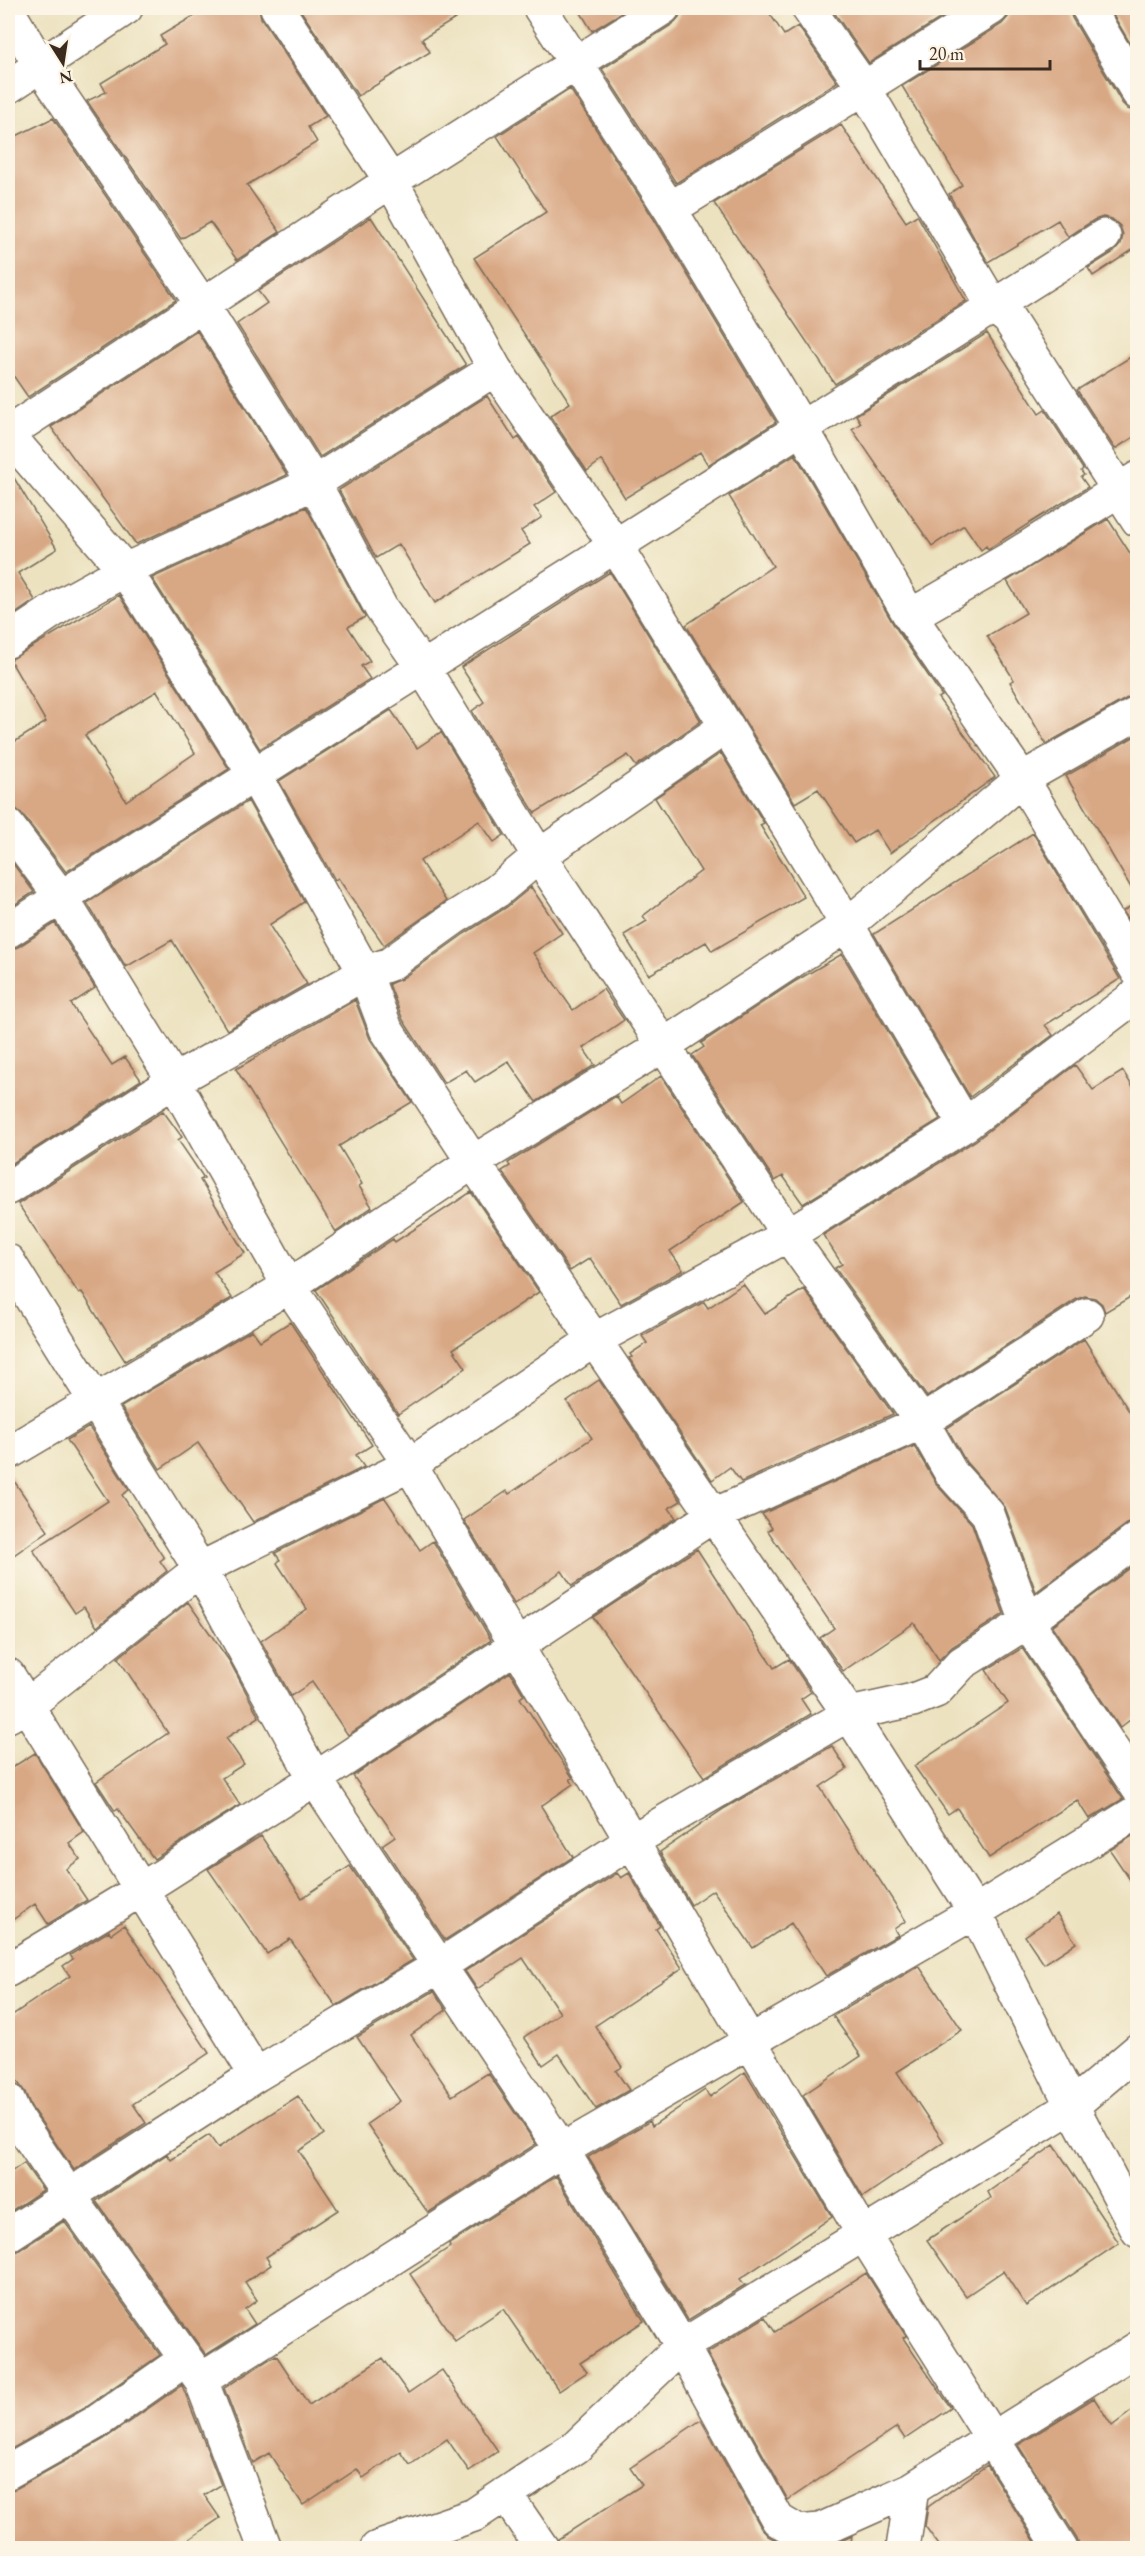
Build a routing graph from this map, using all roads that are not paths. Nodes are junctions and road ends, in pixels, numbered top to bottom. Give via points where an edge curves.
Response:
1 (126, 8) edge
2 (277, 8) edge
3 (540, 8) edge
4 (663, 8) edge
5 (808, 8) edge
6 (992, 8) edge
7 (1088, 8) edge
8 (8, 11) edge
9 (575, 64) junction
10 (40, 65) junction
11 (8, 87) edge
12 (864, 88) junction
13 (1137, 93) edge
14 (391, 181) junction
15 (670, 209) junction
16 (1104, 236) dead end
17 (203, 306) junction
18 (993, 306) junction
19 (495, 369) junction
20 (801, 427) junction
21 (8, 434) edge
22 (314, 483) junction
23 (1129, 484) edge
24 (1137, 520) edge
25 (615, 545) junction
26 (125, 570) junction
27 (910, 616) junction
28 (8, 641) edge
29 (423, 668) junction
30 (1137, 713) edge
31 (727, 726) junction
32 (254, 774) junction
33 (1022, 779) junction
34 (8, 826) edge
35 (539, 856) junction
36 (61, 897) junction
37 (847, 925) junction
38 (8, 931) edge
39 (1137, 972) edge
40 (364, 973) junction
41 (1137, 994) edge
42 (664, 1045) junction
43 (174, 1081) junction
44 (965, 1125) junction
45 (473, 1162) junction
46 (8, 1188) edge
47 (788, 1235) junction
48 (8, 1261) edge
49 (289, 1286) junction
50 (1087, 1315) dead end
51 (594, 1340) junction
52 (97, 1402) junction
53 (922, 1422) junction
54 (8, 1453) edge
55 (410, 1466) junction
56 (714, 1515) junction
57 (1137, 1539) edge
58 (200, 1569) junction
59 (1027, 1622) junction
60 (518, 1648) junction
61 (8, 1675) edge
62 (18, 1710) edge
63 (849, 1714) junction
64 (315, 1779) junction
65 (1137, 1788) edge
66 (1137, 1811) edge
67 (630, 1842) junction
68 (142, 1889) junction
69 (975, 1912) junction
70 (439, 1965) junction
71 (8, 1970) edge
72 (750, 2040) junction
73 (1137, 2050) edge
74 (256, 2075) junction
75 (8, 2100) edge
76 (1072, 2106) junction
77 (562, 2150) junction
78 (68, 2194) junction
79 (1137, 2231) edge
80 (8, 2235) edge
81 (864, 2235) junction
82 (682, 2346) junction
83 (1137, 2348) edge
84 (194, 2369) junction
85 (991, 2440) junction
86 (8, 2472) edge
87 (912, 2489) junction
88 (505, 2494) junction
89 (265, 2548) edge
90 (377, 2548) edge
91 (542, 2548) edge
92 (903, 2548) edge
93 (1061, 2548) edge

1 - 10 street
2 - 14 street
3 - 9 street
4 - 9 street
5 - 12 street
6 - 12 street
7 - 13 street
8 - 10 street
9 - 14 street
9 - 15 street
10 - 11 street
10 - 17 street
12 - 15 street
12 - 18 street
14 - 17 street
14 - 19 street
15 - 20 street
16 - 18 street
17 - 21 street
17 - 22 street
18 - 20 street
18 - 23 street via 1009,319
19 - 22 street
19 - 25 street
20 - 25 street
20 - 27 street
21 - 26 street
22 - 26 street
22 - 29 street via 381,608
23 - 24 street
23 - 27 street
25 - 29 street
25 - 31 street
26 - 28 street via 63,604
26 - 32 street
27 - 33 street
29 - 32 street
29 - 35 street
30 - 33 street
31 - 35 street
31 - 37 street
32 - 36 street
32 - 40 street
33 - 37 street
33 - 39 street
34 - 36 street
35 - 40 street via 497,891 390,964
35 - 42 street
36 - 38 street
36 - 43 street
37 - 42 street
37 - 44 street
40 - 43 street
40 - 45 street via 386,1029
41 - 44 street
42 - 45 street
42 - 47 street
43 - 46 street
43 - 49 street
44 - 47 street
45 - 49 street
45 - 51 street
47 - 51 street
47 - 53 street
48 - 52 street
49 - 52 street
49 - 55 street
50 - 53 street
51 - 55 street
51 - 56 street
52 - 54 street
52 - 58 street
53 - 56 street
53 - 59 street via 951,1473 988,1514
55 - 58 street
55 - 60 street
56 - 60 street
56 - 63 street
57 - 59 street
58 - 62 street
58 - 64 street
59 - 63 street via 962,1663 936,1691
59 - 65 street
60 - 64 street
60 - 67 street
61 - 62 street
62 - 68 street
63 - 67 street
63 - 69 street
64 - 68 street
64 - 70 street
66 - 69 street
67 - 70 street
67 - 72 street
68 - 71 street
68 - 74 street
69 - 72 street
69 - 76 street
70 - 74 street
70 - 77 street
72 - 77 street
72 - 81 street
73 - 76 street
74 - 78 street
75 - 78 street
76 - 79 street
76 - 81 street
77 - 82 street
77 - 84 street
78 - 80 street
78 - 84 street
81 - 82 street
81 - 85 street
82 - 87 street via 778,2520 798,2532 820,2530
82 - 88 street via 576,2446
83 - 85 street
84 - 86 street
84 - 89 street
85 - 87 street
85 - 93 street
87 - 92 street
88 - 90 street via 474,2515
88 - 91 street

